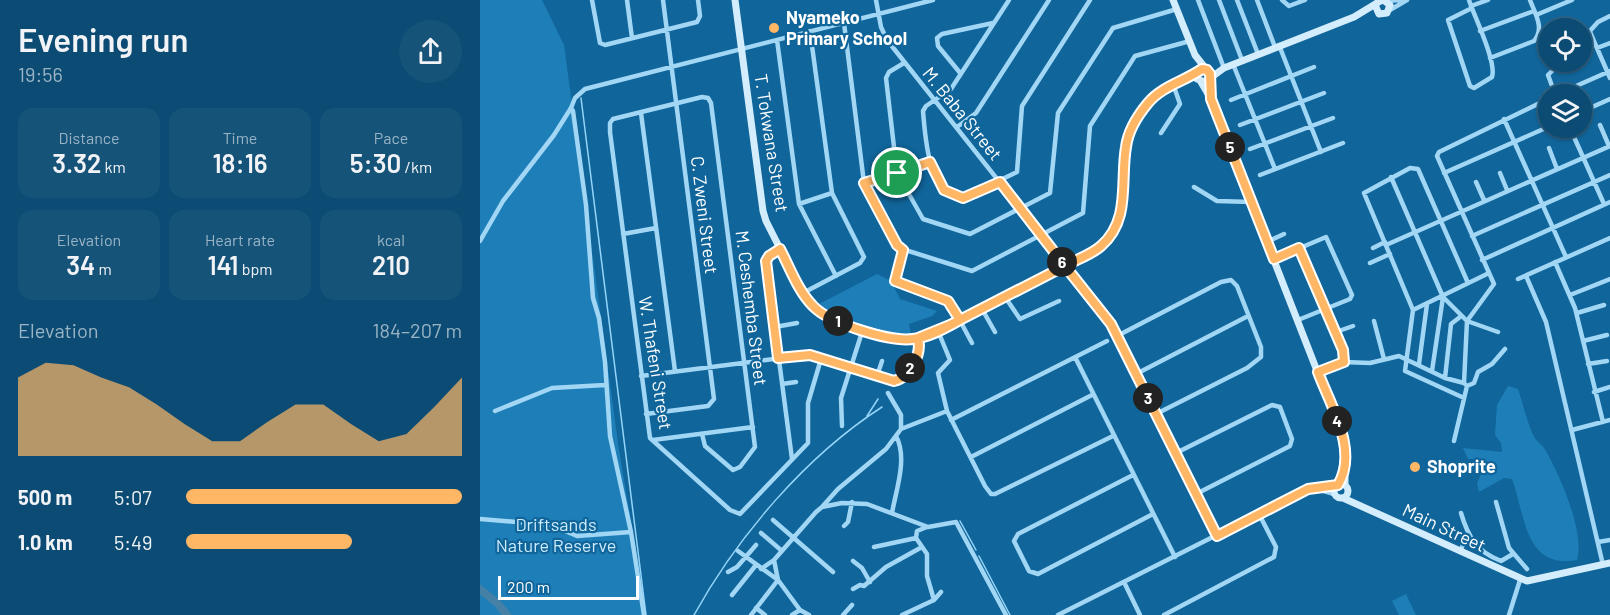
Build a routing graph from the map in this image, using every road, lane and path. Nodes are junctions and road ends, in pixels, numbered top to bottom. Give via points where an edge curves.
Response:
1 (592, 0) edge
2 (627, 0) edge
3 (663, 0) edge
4 (698, 0) edge
5 (735, 0) edge
6 (876, 0) edge
7 (933, 0) edge
8 (1009, 0) edge
9 (1049, 0) edge
10 (1090, 0) edge
11 (1173, 0) edge
12 (1198, 0) edge
13 (1219, 0) edge
14 (1237, 0) edge
15 (1257, 0) edge
16 (1305, 0) edge
17 (1400, 0) edge
18 (1407, 0) edge
19 (1468, 0) edge
20 (1488, 0) edge
21 (1530, 0) edge
22 (1572, 0) edge
23 (1381, 1) edge
24 (1284, 2) edge
25 (1558, 3) edge
26 (1471, 7) junction
27 (1177, 9) junction
28 (1390, 10) junction
29 (1535, 13) junction
30 (1379, 14) junction
31 (878, 15) junction
32 (1610, 16) edge
33 (1354, 17) junction
34 (993, 22) junction
35 (844, 23) junction
36 (667, 30) junction
37 (1592, 30) edge
38 (810, 31) junction
39 (1480, 31) junction
40 (1592, 37) edge
41 (632, 38) junction
42 (777, 40) junction
43 (1190, 41) junction
44 (1610, 43) edge
45 (1277, 46) junction
46 (1597, 48) junction
47 (741, 49) junction
48 (1258, 54) junction
49 (1195, 55) junction
50 (1490, 57) junction
51 (1242, 60) junction
52 (904, 63) junction
53 (1233, 64) junction
54 (672, 67) junction
55 (1314, 67) dead end
56 (1224, 68) junction
57 (1206, 70) junction
58 (961, 74) junction
59 (1609, 74) edge
60 (1291, 76) junction
61 (1202, 78) junction
62 (1173, 84) junction
63 (1582, 84) edge
64 (1324, 93) dead end
65 (1246, 94) junction
66 (702, 97) joint
67 (1610, 99) edge
68 (934, 100) junction
69 (1231, 100) dead end
70 (1300, 102) junction
71 (676, 103) junction
72 (1538, 104) edge
73 (1592, 107) edge
74 (571, 108) junction
75 (641, 113) junction
76 (1333, 118) dead end
77 (1255, 119) junction
78 (1504, 119) junction
79 (1240, 125) dead end
80 (1600, 125) dead end
81 (1310, 126) junction
82 (957, 127) junction
83 (1538, 131) edge
84 (1161, 133) dead end
85 (1574, 138) edge
86 (1514, 141) junction
87 (1343, 143) dead end
88 (1265, 144) junction
89 (1609, 146) edge
90 (1549, 148) dead end
91 (1250, 149) dead end
92 (1321, 152) junction
93 (1583, 158) junction
94 (930, 162) junction
95 (1275, 169) junction
96 (1557, 169) junction
97 (897, 173) junction
98 (1444, 173) junction
99 (1500, 173) dead end
100 (1260, 175) dead end
101 (1610, 175) edge
102 (1391, 177) junction
103 (1531, 179) junction
104 (1000, 182) junction
105 (1476, 182) dead end
106 (1594, 182) junction
107 (864, 183) junction
108 (1194, 187) dead end
109 (1507, 190) junction
110 (832, 193) junction
111 (1484, 200) junction
112 (1251, 202) junction
113 (1610, 202) edge
114 (799, 204) junction
115 (1542, 204) junction
116 (1604, 204) junction
117 (1021, 209) junction
118 (1460, 211) junction
119 (1441, 220) junction
120 (1552, 227) junction
121 (656, 228) junction
122 (1415, 231) junction
123 (623, 234) junction
124 (1284, 234) dead end
125 (1042, 236) junction
126 (1472, 236) junction
127 (1610, 238) edge
128 (480, 241) edge
129 (1267, 242) junction
130 (1385, 243) junction
131 (1299, 248) junction
132 (1373, 248) dead end
133 (780, 249) junction
134 (903, 250) junction
135 (1389, 254) junction
136 (1566, 257) junction
137 (1274, 259) junction
138 (1482, 260) junction
139 (1555, 262) junction
140 (1370, 263) dead end
141 (1065, 266) junction
142 (1489, 273) junction
143 (836, 276) junction
144 (1526, 276) junction
145 (1518, 279) dead end
146 (1610, 279) edge
147 (1468, 283) junction
148 (803, 293) junction
149 (1570, 295) junction
150 (1005, 297) junction
151 (1443, 297) junction
152 (1059, 301) dead end
153 (1427, 304) junction
154 (1604, 305) dead end
155 (982, 309) junction
156 (1326, 309) junction
157 (1413, 309) junction
158 (1577, 313) junction
159 (1248, 316) junction
160 (1460, 316) junction
161 (960, 320) junction
162 (1298, 320) junction
163 (1374, 321) dead end
164 (1467, 321) junction
165 (797, 323) dead end
166 (1353, 326) dead end
167 (775, 327) junction
168 (863, 329) junction
169 (938, 331) junction
170 (995, 332) dead end
171 (1336, 332) junction
172 (1498, 332) dead end
173 (1607, 335) dead end
174 (1117, 336) junction
175 (918, 338) junction
176 (1107, 340) dead end
177 (1583, 341) junction
178 (972, 343) dead end
179 (1505, 349) dead end
180 (1075, 357) junction
181 (1406, 357) junction
182 (778, 358) junction
183 (822, 359) junction
184 (1384, 359) junction
185 (882, 361) dead end
186 (1607, 361) dead end
187 (745, 362) junction
188 (1344, 362) junction
189 (1419, 364) junction
190 (1588, 364) junction
191 (710, 366) junction
192 (850, 368) junction
193 (675, 371) junction
194 (1432, 371) junction
195 (1318, 372) junction
196 (1136, 374) junction
197 (641, 376) junction
198 (877, 376) junction
199 (1445, 378) junction
200 (795, 382) dead end
201 (782, 384) junction
202 (605, 385) junction
203 (1466, 385) junction
204 (1610, 387) edge
205 (1594, 392) junction
206 (888, 393) dead end
207 (1092, 395) junction
208 (1464, 398) junction
209 (495, 411) dead end
210 (947, 411) junction
211 (646, 414) junction
212 (1156, 414) junction
213 (951, 420) junction
214 (1610, 420) edge
215 (1603, 422) junction
216 (842, 426) dead end
217 (753, 428) junction
218 (901, 429) junction
219 (1572, 430) junction
220 (702, 434) junction
221 (896, 436) junction
222 (1113, 436) junction
223 (653, 440) junction
224 (1454, 441) dead end
225 (1176, 453) junction
226 (971, 457) junction
227 (792, 459) junction
228 (1134, 475) junction
229 (1338, 488) junction
230 (1196, 494) junction
231 (1345, 496) junction
232 (1496, 501) dead end
233 (852, 502) junction
234 (822, 507) junction
235 (892, 513) junction
236 (1461, 513) dead end
237 (1153, 514) junction
238 (1259, 514) junction
239 (480, 519) edge
240 (773, 520) dead end
241 (844, 526) dead end
242 (928, 527) junction
243 (631, 532) junction
244 (761, 533) dead end
245 (1467, 535) junction
246 (1217, 536) junction
247 (794, 537) junction
248 (916, 538) junction
249 (1610, 540) edge
250 (1598, 542) junction
251 (756, 545) dead end
252 (874, 547) dead end
253 (922, 547) junction
254 (738, 551) dead end
255 (782, 551) junction
256 (1460, 552) junction
257 (1513, 554) junction
258 (1175, 557) junction
259 (746, 558) junction
260 (774, 560) junction
261 (853, 561) dead end
262 (1606, 564) edge
263 (756, 565) junction
264 (761, 569) junction
265 (1527, 569) dead end
266 (728, 572) dead end
267 (833, 572) dead end
268 (778, 580) junction
269 (1520, 580) junction
270 (870, 582) junction
271 (1124, 582) junction
272 (852, 589) dead end
273 (942, 592) dead end
274 (732, 595) dead end
275 (934, 600) junction
276 (852, 605) dead end
277 (756, 609) junction
278 (800, 610) junction
279 (643, 615) edge
280 (751, 615) edge
281 (765, 615) edge
282 (792, 615) edge
283 (809, 615) edge
284 (843, 615) edge
285 (902, 615) edge
286 (1006, 615) edge
287 (1058, 615) edge
288 (1140, 615) edge
289 (1164, 615) edge
290 (1509, 615) edge

1 - 41 street via 600,43 609,45
2 - 41 street
3 - 36 street, C. Zweni Street
4 - 36 street via 699,20
5 - 47 street, T. Tokwana Street
6 - 31 street, M. Baba Street
7 - 31 street
8 - 34 street
9 - 82 street via 976,113
10 - 104 street via 1022,106 1018,169
11 - 27 street
12 - 56 street
13 - 51 street
14 - 48 street
15 - 45 street
16 - 24 street
17 - 23 street
18 - 28 street
19 - 26 street
20 - 26 street
21 - 29 street
22 - 25 street
23 - 28 street
23 - 30 street
23 - 33 street
25 - 29 street
26 - 39 street
26 - 50 street via 1448,20 1470,86 1477,88 1492,76
27 - 43 street
27 - 117 street via 1122,24 1110,32 1056,116 1052,190
28 - 30 street
29 - 39 street
29 - 50 street via 1540,31 1534,41
30 - 33 street
31 - 35 street
31 - 52 street, M. Baba Street via 887,40
32 - 37 street
33 - 45 street
34 - 58 street
34 - 58 street via 937,38 938,46
35 - 38 street
35 - 107 street
36 - 41 street
36 - 54 street, C. Zweni Street
38 - 42 street
38 - 110 street
39 - 50 street
40 - 46 street
42 - 47 street
42 - 114 street
43 - 49 street
43 - 125 street via 1139,54 1131,61 1090,126 1085,211
44 - 46 street
45 - 48 street
45 - 60 street
46 - 59 street
47 - 54 street
47 - 133 street, T. Tokwana Street via 763,211
48 - 51 street
49 - 57 street
49 - 61 street
51 - 53 street
52 - 68 street, M. Baba Street
52 - 97 street via 886,78
53 - 56 street
53 - 65 street
54 - 71 street, C. Zweni Street
54 - 74 street via 585,89
55 - 60 street
56 - 57 street
56 - 61 street
57 - 61 street
58 - 68 street via 951,89
59 - 63 street
60 - 65 street
60 - 70 street
61 - 62 street, T. Tokwana Street
61 - 112 street
62 - 84 street via 1180,104
62 - 141 street, T. Tokwana Street via 1148,103 1131,130 1122,205 1115,228 1101,246
64 - 70 street
65 - 69 street
65 - 77 street
66 - 71 street, W. Thafeni Street
66 - 187 street, M. Ceshemba Street via 711,103
67 - 73 street
68 - 82 street, M. Baba Street
68 - 94 street via 923,111
70 - 77 street
70 - 81 street
71 - 75 street, W. Thafeni Street
71 - 191 street, C. Zweni Street
72 - 78 street
74 - 128 street via 503,201
74 - 202 street via 581,164
75 - 121 street
75 - 123 street, W. Thafeni Street via 614,119 609,126
76 - 81 street
77 - 79 street
77 - 88 street
78 - 86 street
78 - 98 street via 1439,152
80 - 89 street
81 - 88 street
81 - 92 street
82 - 104 street, M. Baba Street
83 - 86 street
85 - 93 street
86 - 98 street
86 - 103 street
87 - 92 street
88 - 91 street
88 - 95 street
89 - 93 street
90 - 96 street
92 - 95 street
93 - 96 street
93 - 106 street
94 - 97 street
94 - 104 street via 944,190 963,198
95 - 100 street
96 - 103 street
97 - 107 street
97 - 117 street via 923,219 964,234
98 - 118 street
99 - 109 street
101 - 106 street
102 - 119 street via 1414,167 1418,169
102 - 122 street
102 - 130 street via 1364,193
103 - 109 street
103 - 115 street
104 - 117 street, M. Baba Street
105 - 111 street
106 - 115 street
106 - 116 street
107 - 134 street
108 - 112 street via 1217,201
109 - 111 street
110 - 114 street
110 - 143 street via 864,258
111 - 118 street
112 - 129 street
113 - 116 street
114 - 143 street
115 - 120 street
115 - 126 street
116 - 120 street
117 - 125 street, M. Baba Street
118 - 119 street
118 - 126 street
119 - 122 street
119 - 147 street
120 - 136 street
120 - 138 street
121 - 123 street
121 - 193 street
122 - 130 street
122 - 151 street
123 - 197 street, W. Thafeni Street
124 - 129 street
125 - 134 street via 972,271
125 - 141 street, M. Baba Street
126 - 138 street
127 - 136 street
129 - 137 street
130 - 132 street
130 - 135 street
131 - 137 street
131 - 156 street
131 - 156 street via 1326,237 1334,251 1352,297
133 - 148 street, T. Tokwana Street
133 - 167 street via 766,261
134 - 161 street via 895,281 948,301
135 - 140 street
135 - 157 street
136 - 139 street
137 - 162 street
138 - 142 street
139 - 144 street
139 - 149 street
141 - 150 street, T. Tokwana Street
141 - 174 street, M. Baba Street
142 - 147 street
142 - 164 street via 1494,284
143 - 148 street
144 - 145 street
144 - 219 street via 1546,322
146 - 149 street
147 - 151 street
148 - 168 street, T. Tokwana Street via 813,307 827,316
149 - 158 street
150 - 152 street via 1020,319
150 - 155 street, T. Tokwana Street
151 - 153 street
151 - 160 street
151 - 194 street
153 - 157 street
153 - 189 street
154 - 158 street
155 - 161 street, T. Tokwana Street
155 - 170 street
156 - 162 street
156 - 171 street
157 - 181 street
158 - 177 street
159 - 174 street via 1235,283 1228,280
159 - 196 street
159 - 212 street via 1262,350 1260,359
160 - 164 street
160 - 199 street via 1450,325
161 - 169 street, T. Tokwana Street
161 - 178 street
162 - 195 street
163 - 184 street
164 - 172 street
164 - 203 street
165 - 167 street
166 - 171 street
167 - 182 street
168 - 175 street, T. Tokwana Street via 895,339
168 - 192 street
169 - 175 street, T. Tokwana Street
169 - 210 street via 950,360 938,373
171 - 188 street
173 - 177 street
174 - 196 street, M. Baba Street
175 - 198 street via 917,359 899,380
176 - 180 street
177 - 190 street
179 - 203 street via 1478,372 1473,384
180 - 207 street
180 - 213 street
181 - 184 street
181 - 189 street
181 - 208 street via 1406,372
182 - 183 street via 806,355
182 - 187 street
182 - 201 street
183 - 192 street
183 - 227 street, W. Thafeni Street via 808,403 809,441
184 - 188 street
185 - 198 street
186 - 190 street
187 - 191 street
187 - 217 street, M. Ceshemba Street
188 - 195 street
189 - 194 street
190 - 205 street
191 - 193 street
191 - 211 street, C. Zweni Street via 714,399 711,405
192 - 198 street
192 - 216 street via 839,407
193 - 197 street
194 - 199 street
195 - 229 street via 1343,439 1344,474
196 - 212 street, M. Baba Street
197 - 211 street, W. Thafeni Street
199 - 203 street
200 - 201 street
201 - 227 street
202 - 209 street via 552,388
202 - 243 street via 610,436
203 - 208 street
204 - 205 street
205 - 215 street
206 - 218 street via 901,416
207 - 222 street
207 - 226 street
208 - 224 street
210 - 213 street
210 - 218 street
211 - 223 street, W. Thafeni Street
212 - 225 street, M. Baba Street
213 - 226 street
214 - 215 street
215 - 219 street
217 - 220 street
217 - 220 street, M. Ceshemba Street via 754,450 735,470 705,446
218 - 221 street
219 - 250 street
220 - 223 street
221 - 234 street
221 - 235 street via 900,460
222 - 226 street via 995,494 988,490
222 - 228 street
223 - 227 street, W. Thafeni Street via 738,514
225 - 230 street, M. Baba Street
225 - 230 street via 1272,405 1280,407 1292,439 1290,446
228 - 237 street
228 - 237 street via 1018,534 1014,541 1018,551 1029,571 1038,574
229 - 231 street
229 - 231 street
229 - 238 street via 1311,488
230 - 246 street, M. Baba Street
231 - 256 street, Main Street
232 - 257 street
233 - 234 street
233 - 235 street
233 - 241 street
234 - 247 street
235 - 242 street
236 - 245 street
237 - 258 street
238 - 246 street
238 - 289 street via 1276,547 1274,557
239 - 243 street via 551,525 577,536
240 - 247 street
242 - 248 street via 917,531
242 - 286 street via 956,522
243 - 279 street
244 - 255 street
245 - 256 street
245 - 257 street via 1488,556 1504,561
246 - 258 street
247 - 255 street
247 - 267 street
248 - 252 street
248 - 253 street
249 - 250 street
250 - 262 street
251 - 259 street
253 - 270 street via 886,567
253 - 275 street via 928,558 927,576
254 - 259 street
255 - 260 street
256 - 269 street, Main Street
257 - 265 street
258 - 271 street
259 - 263 street
259 - 266 street
260 - 264 street
260 - 268 street
261 - 270 street
262 - 269 street via 1540,580
263 - 264 street
263 - 274 street
264 - 268 street
268 - 277 street
268 - 278 street
269 - 290 street
270 - 272 street
271 - 287 street
271 - 288 street
273 - 275 street
275 - 285 street
276 - 284 street
277 - 280 street
277 - 281 street
278 - 282 street
278 - 283 street

